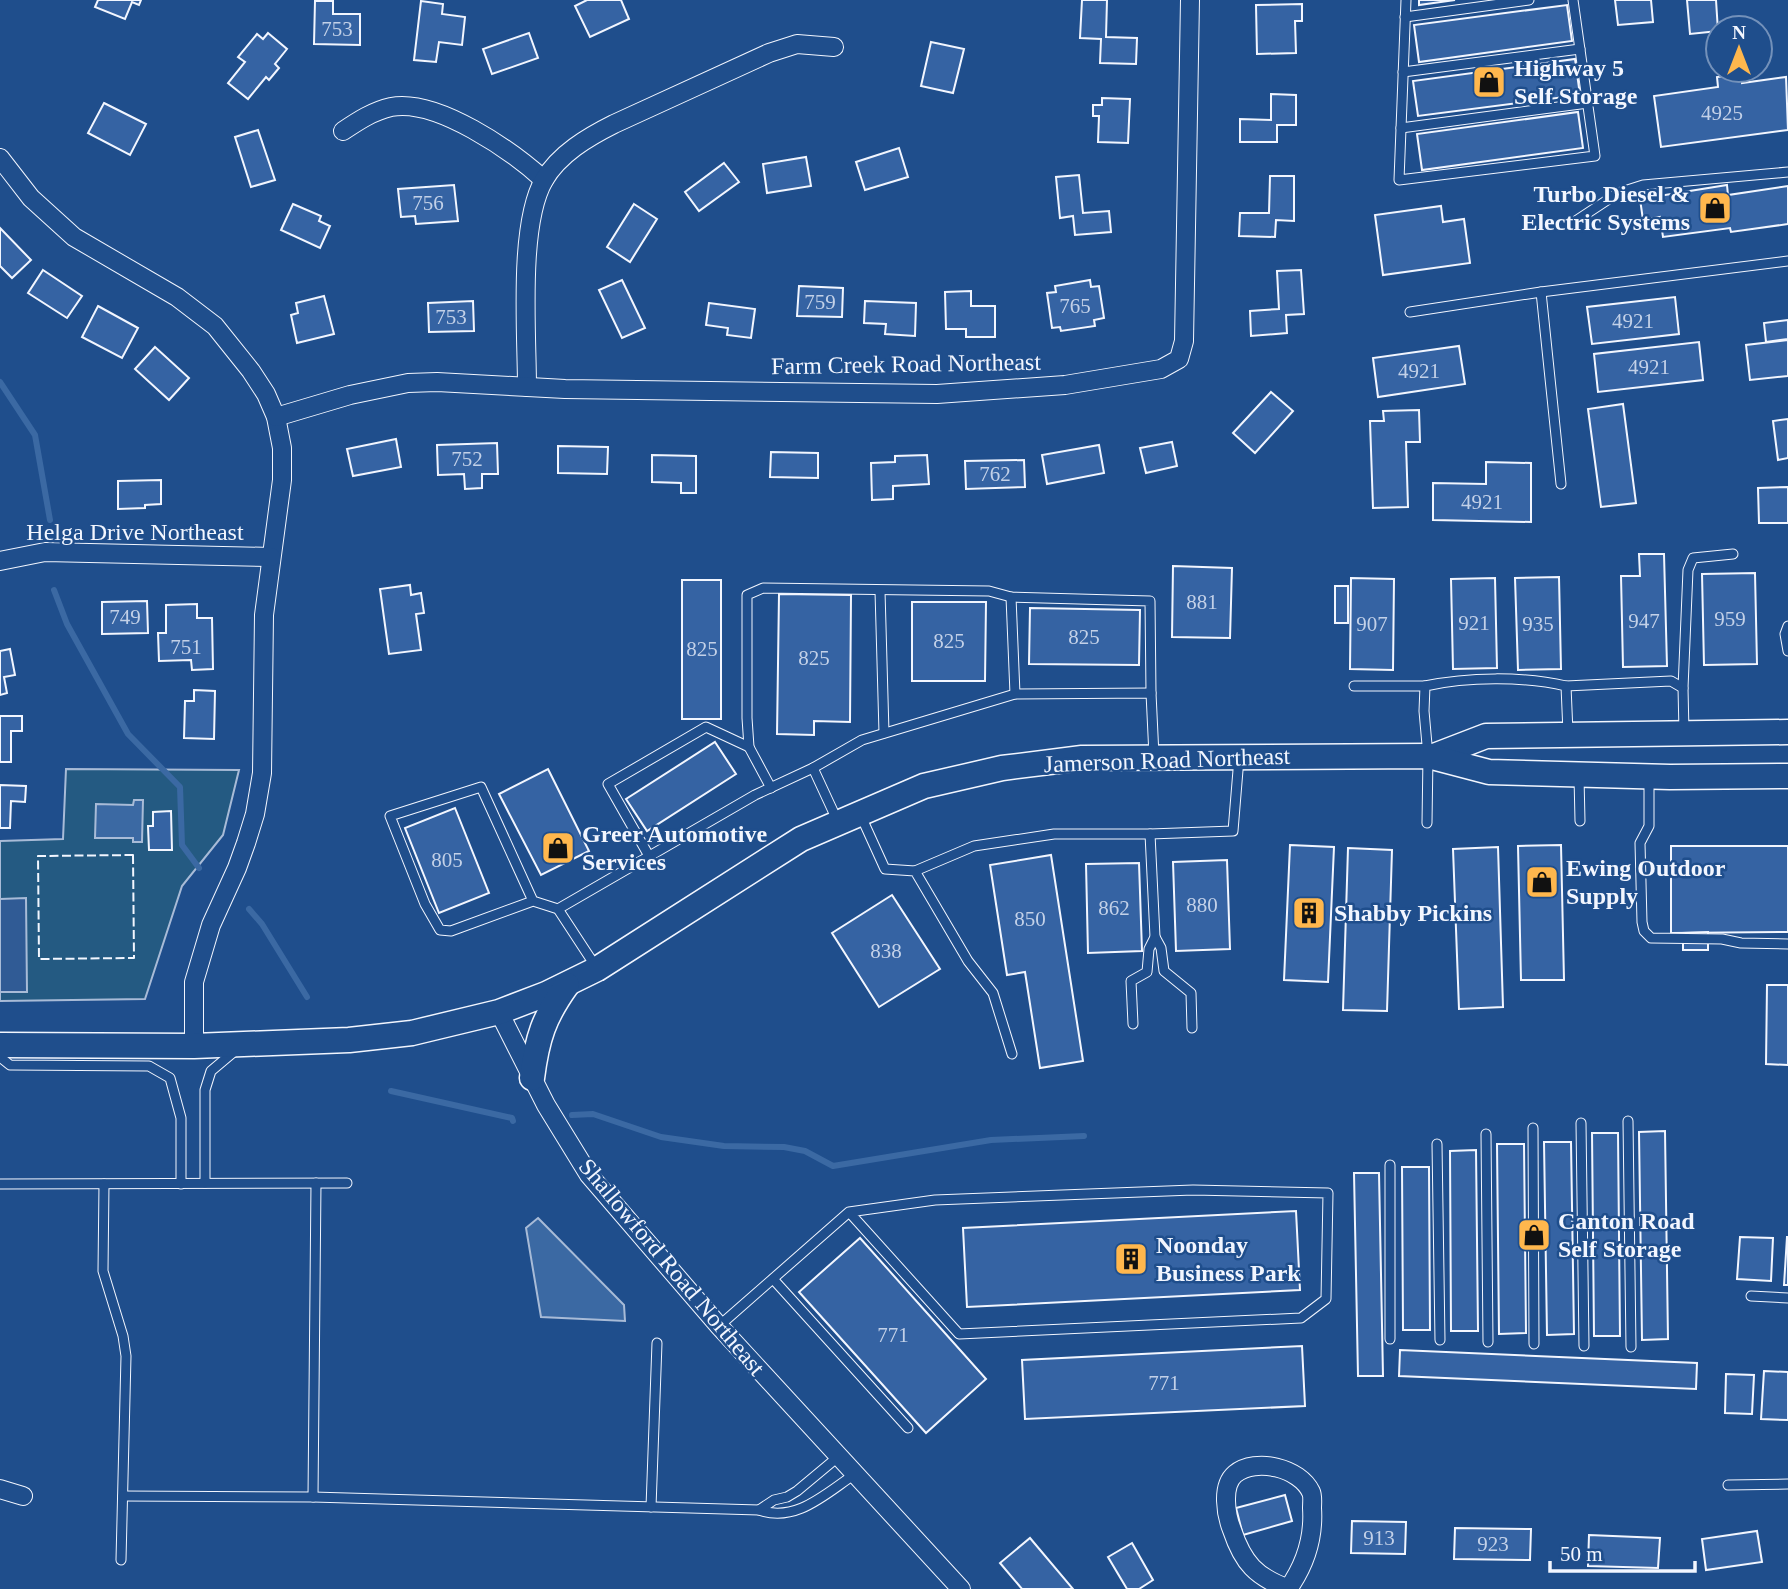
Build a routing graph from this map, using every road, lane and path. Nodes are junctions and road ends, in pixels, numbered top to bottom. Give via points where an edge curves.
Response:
1 (1190, 0) edge
2 (1406, 0) edge
3 (1529, 0) edge
4 (1573, 0) edge
5 (1405, 17) junction
6 (834, 47) dead end
7 (1580, 49) junction
8 (1403, 72) junction
9 (1588, 103) junction
10 (1401, 128) junction
11 (343, 131) dead end
12 (0, 158) edge
13 (1788, 172) edge
14 (544, 180) junction
15 (1571, 224) dead end
16 (1788, 261) edge
17 (1541, 292) junction
18 (1410, 312) dead end
19 (527, 387) junction
20 (276, 417) junction
21 (1560, 484) dead end
22 (1732, 554) dead end
23 (271, 557) junction
24 (0, 561) edge
25 (880, 591) junction
26 (1011, 597) junction
27 (1788, 626) edge
28 (1788, 651) edge
29 (1354, 686) dead end
30 (1424, 686) junction
31 (1566, 686) junction
32 (1683, 688) junction
33 (1151, 693) junction
34 (1015, 694) junction
35 (1684, 732) junction
36 (1788, 732) edge
37 (884, 733) junction
38 (1568, 734) junction
39 (750, 747) junction
40 (1431, 756) junction
41 (1154, 757) junction
42 (1239, 757) junction
43 (813, 768) junction
44 (1579, 775) junction
45 (1649, 776) junction
46 (1788, 776) edge
47 (771, 788) junction
48 (848, 817) junction
49 (1580, 821) dead end
50 (1427, 823) dead end
51 (1150, 834) junction
52 (649, 856) junction
53 (915, 871) junction
54 (533, 901) junction
55 (558, 909) junction
56 (1155, 937) junction
57 (1788, 944) edge
58 (597, 969) junction
59 (568, 983) junction
60 (499, 1012) junction
61 (1133, 1024) dead end
62 (1192, 1028) dead end
63 (243, 1044) junction
64 (0, 1045) edge
65 (194, 1046) junction
66 (1012, 1054) dead end
67 (0, 1057) edge
68 (532, 1078) junction
69 (1628, 1122) dead end
70 (1581, 1123) dead end
71 (1533, 1128) dead end
72 (1486, 1134) dead end
73 (1437, 1144) dead end
74 (1390, 1165) dead end
75 (205, 1183) junction
76 (316, 1183) junction
77 (347, 1183) dead end
78 (0, 1184) edge
79 (104, 1184) junction
80 (181, 1184) junction
81 (849, 1212) junction
82 (773, 1279) junction
83 (1751, 1296) dead end
84 (1788, 1298) edge
85 (719, 1326) junction
86 (1390, 1339) dead end
87 (1440, 1340) dead end
88 (1488, 1342) dead end
89 (657, 1343) dead end
90 (1534, 1344) dead end
91 (1584, 1346) dead end
92 (1631, 1348) dead end
93 (908, 1428) dead end
94 (839, 1456) junction
95 (855, 1474) junction
96 (1788, 1484) edge
97 (1728, 1485) dead end
98 (0, 1489) edge
99 (23, 1496) dead end
100 (123, 1496) junction
101 (313, 1497) junction
102 (651, 1507) junction
103 (759, 1510) junction
104 (121, 1560) dead end
105 (961, 1589) edge
106 (1288, 1589) edge

1 - 19 street, Farm Creek Road Northeast via 1184,341 1179,359 1161,369 1065,385 976,392
2 - 5 lane
3 - 5 lane
4 - 7 lane
5 - 8 lane
6 - 14 street via 797,44 733,69 590,136
7 - 8 lane
7 - 9 lane
8 - 10 lane
9 - 10 lane
9 - 10 lane via 1595,156 1399,180
11 - 14 street via 369,114 393,107 423,110 481,133
12 - 20 street via 31,198 74,237 177,297 215,326 251,371
13 - 15 lane via 1643,185 1618,193
14 - 19 street via 529,233
16 - 17 lane
17 - 18 lane
17 - 21 lane
19 - 20 street, Farm Creek Road Northeast via 408,383
20 - 23 street via 282,480
22 - 32 lane via 1693,558 1688,570
23 - 24 street, Helga Drive Northeast via 44,552
23 - 65 street via 264,615 260,787 246,843 211,925 194,982
25 - 26 lane via 989,591
25 - 37 lane
25 - 39 lane via 762,588 747,595
26 - 33 lane via 1150,601
26 - 34 lane
27 - 28 lane
29 - 30 lane
30 - 31 lane via 1452,680 1545,681
30 - 40 lane
31 - 32 lane via 1671,681
31 - 38 lane
32 - 35 lane
33 - 34 lane
33 - 41 lane
34 - 37 lane
35 - 36 street, Jamerson Road Northeast
35 - 38 street, Jamerson Road Northeast
37 - 43 lane
38 - 40 street, Jamerson Road Northeast via 1486,736
39 - 47 lane
39 - 52 lane via 706,727 608,784
40 - 42 street, Jamerson Road Northeast
40 - 44 street, Jamerson Road Northeast via 1489,772
40 - 50 lane
41 - 42 street, Jamerson Road Northeast
41 - 48 street, Jamerson Road Northeast via 1082,758 1002,768 924,786
42 - 51 lane via 1233,831
43 - 47 lane
43 - 48 lane
44 - 45 street, Jamerson Road Northeast
44 - 49 lane
45 - 46 street, Jamerson Road Northeast
45 - 57 lane via 1649,826 1640,843 1644,931 1651,937
47 - 52 lane
48 - 53 lane via 885,869
48 - 58 street, Jamerson Road Northeast via 802,839
51 - 53 lane via 1054,834 974,846
51 - 56 lane
52 - 55 lane
53 - 66 lane via 968,961 993,993
54 - 54 lane via 451,931 440,929 425,904 390,816 481,787
54 - 55 lane
55 - 58 lane
56 - 61 lane via 1147,972 1131,981
56 - 62 lane via 1164,971 1191,993
58 - 59 street, Jamerson Road Northeast
59 - 60 street, Jamerson Road Northeast
59 - 68 street via 549,1010
60 - 63 street via 412,1033
60 - 68 street, Shallowford Road Northeast
63 - 65 street
63 - 75 lane via 211,1072 205,1090
64 - 65 street
67 - 80 lane via 10,1065 149,1066 170,1078 181,1118
68 - 85 street, Shallowford Road Northeast via 589,1175
69 - 92 lane
70 - 91 lane
71 - 90 lane
72 - 88 lane
73 - 87 lane
74 - 86 lane
75 - 76 lane
75 - 80 lane
76 - 77 lane
76 - 101 lane
78 - 79 lane
79 - 80 lane
79 - 100 lane via 103,1270 126,1356
81 - 81 lane via 935,1200 1193,1190 1328,1193 1326,1299 1301,1318 958,1334
81 - 82 lane
82 - 85 lane
82 - 93 lane
83 - 84 lane
85 - 94 street, Shallowford Road Northeast
89 - 102 lane
94 - 95 street, Shallowford Road Northeast
94 - 103 lane via 797,1491
95 - 103 lane via 807,1507 772,1515
95 - 105 street, Shallowford Road Northeast
96 - 97 lane
98 - 99 street
100 - 101 lane
100 - 104 lane
101 - 102 lane
102 - 103 lane
106 - 106 street via 1314,1527 1311,1492 1293,1472 1271,1466 1247,1467 1233,1475 1226,1494 1233,1534 1240,1554 1268,1581

